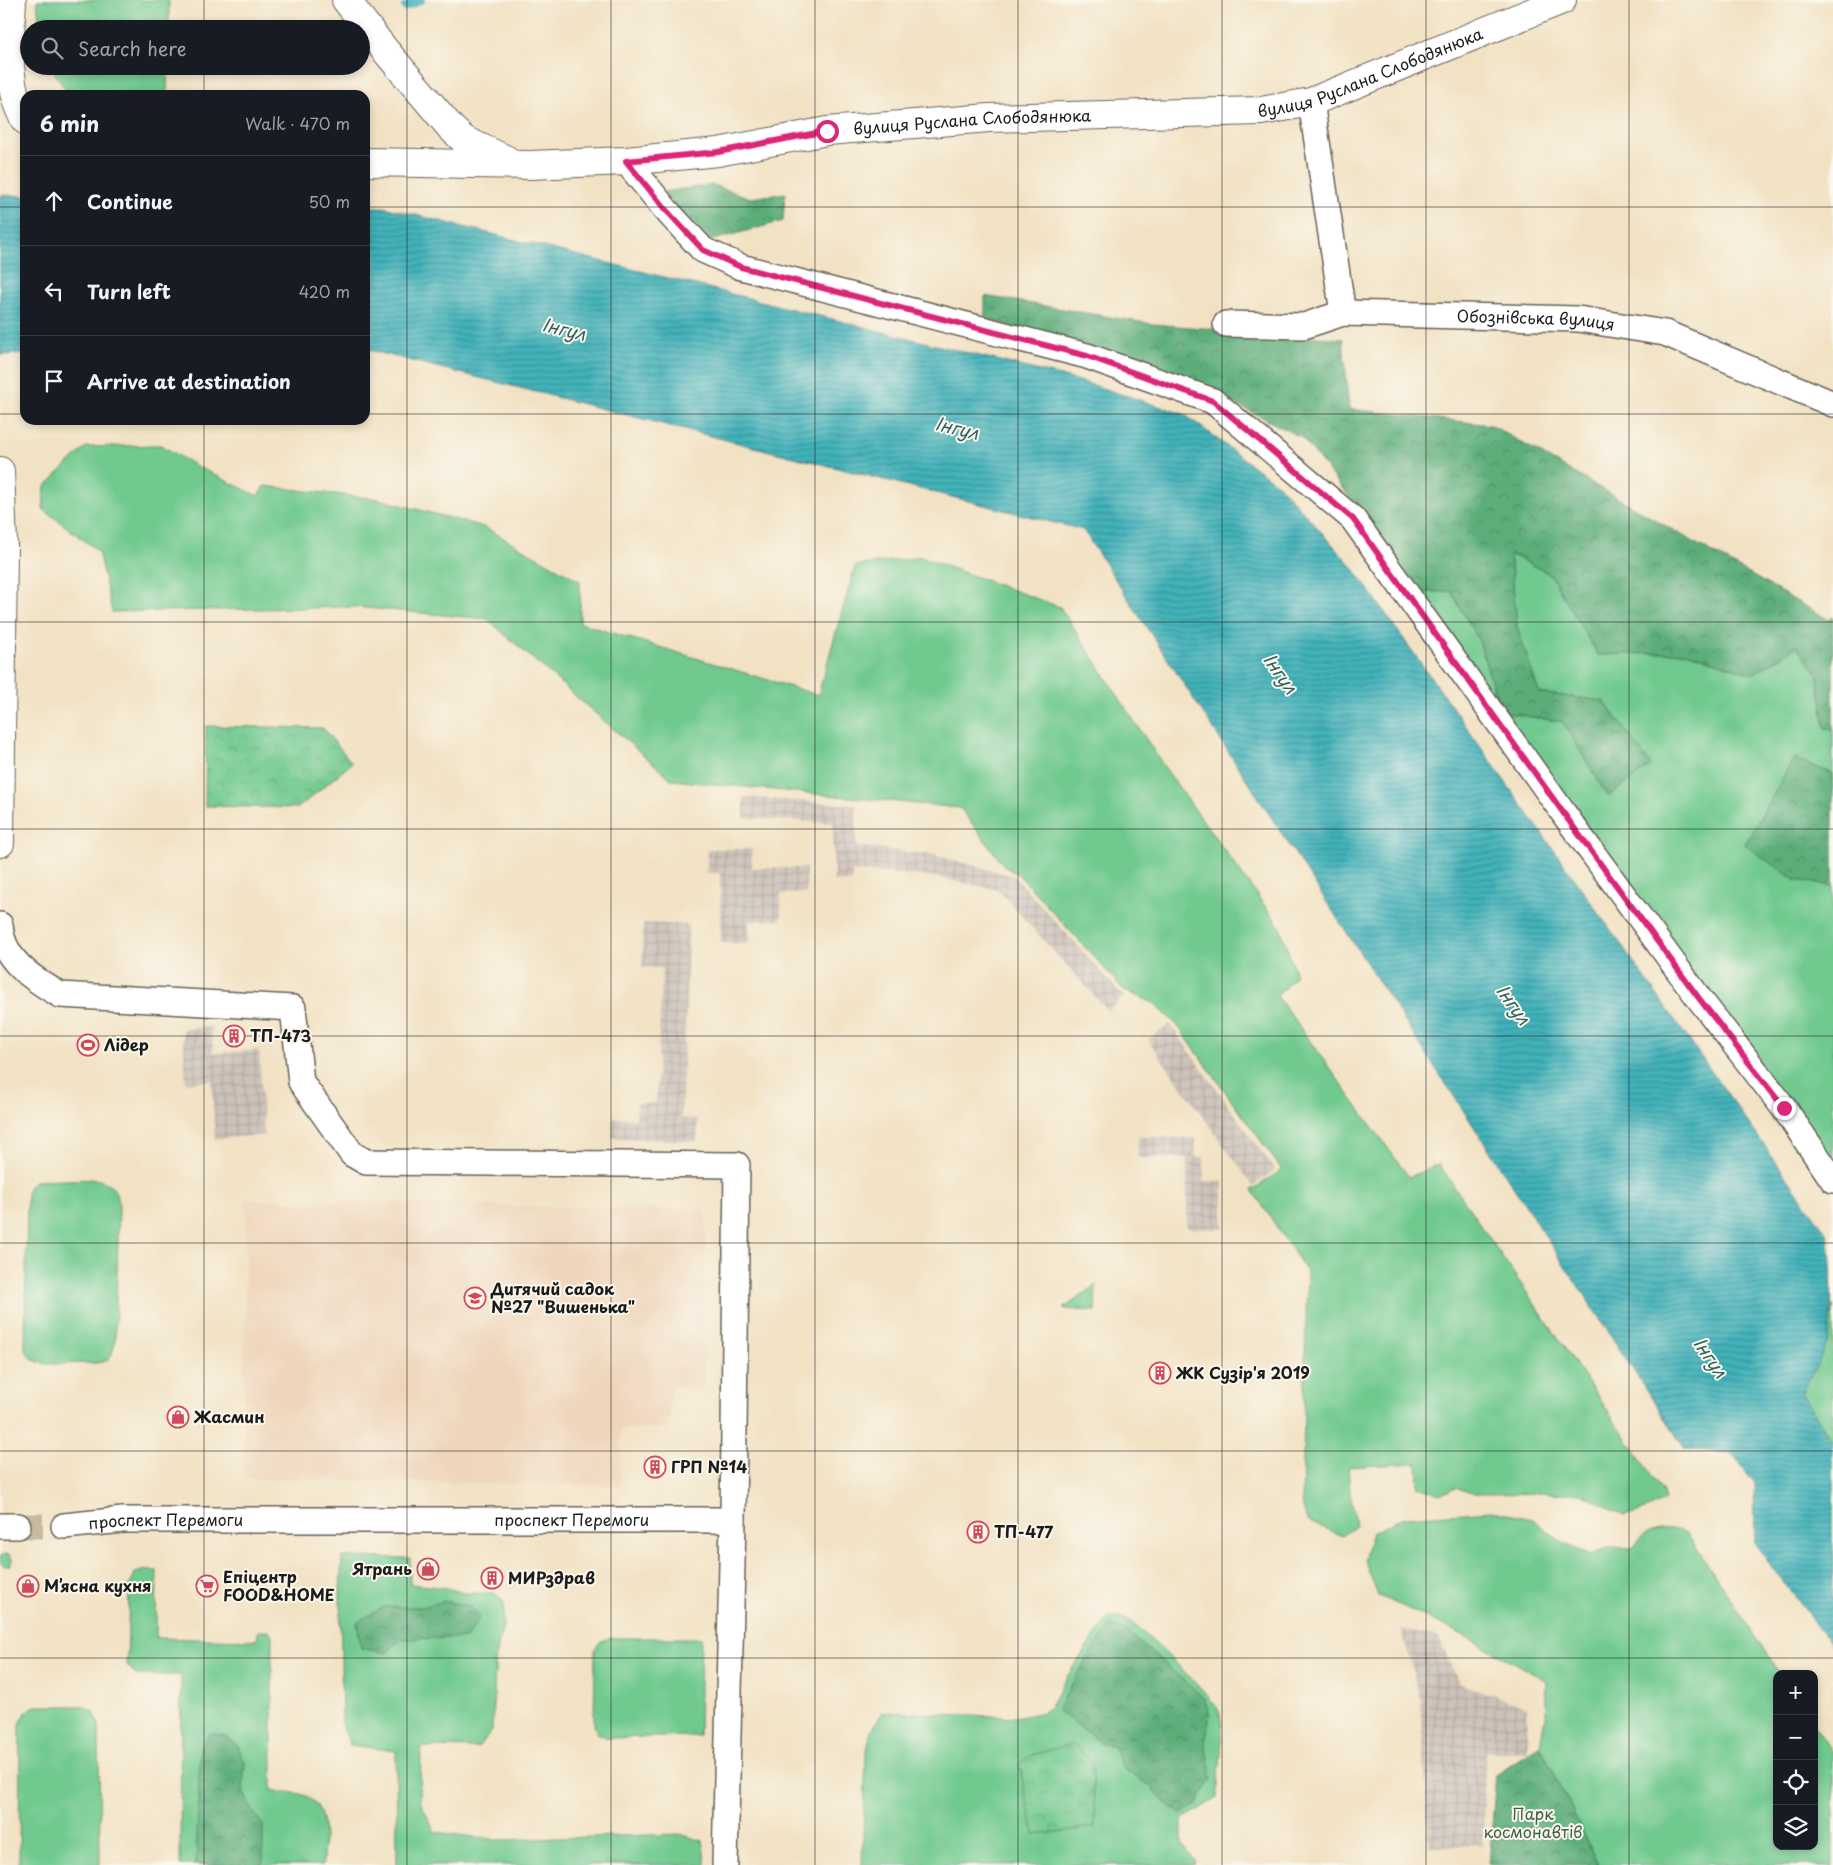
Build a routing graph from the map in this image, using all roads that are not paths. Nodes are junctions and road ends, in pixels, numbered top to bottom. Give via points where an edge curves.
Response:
1 (12, 0) edge
2 (346, 0) edge
3 (1562, 0) edge
4 (362, 20) edge
5 (370, 31) edge
6 (5, 36) edge
7 (1311, 102) junction
8 (0, 110) edge
9 (20, 111) edge
10 (20, 122) edge
11 (626, 161) junction
12 (370, 162) edge
13 (530, 166) junction
14 (1343, 313) junction
15 (1226, 324) dead end
16 (1833, 404) edge
17 (0, 471) edge
18 (2, 540) edge
19 (0, 843) edge
20 (0, 925) edge
21 (1833, 1180) edge
22 (734, 1520) junction
23 (64, 1526) tunnel mouth
24 (725, 1865) edge

1 - 6 main road
2 - 4 main road
3 - 7 main road, вулиця Руслана Слободянюка
5 - 13 main road via 464,140 505,159
6 - 9 main road via 13,93
7 - 11 main road, вулиця Руслана Слободянюка via 1261,110 989,118 827,131 718,152
7 - 14 street
8 - 10 main road
11 - 13 main road, вулиця Руслана Слободянюка
11 - 21 street via 703,250 741,267 1087,356 1213,401 1346,513 1692,990 1784,1108
12 - 13 main road, вулиця Руслана Слободянюка
14 - 15 street, Обознівська вулиця via 1304,326
14 - 16 street, Обознівська вулиця via 1578,319 1665,333
17 - 18 main road
18 - 19 main road
20 - 22 street via 9,956 38,982 60,996 294,1008 300,1082 352,1154 366,1162 737,1165
22 - 23 street, проспект Перемоги via 123,1520
22 - 24 street

